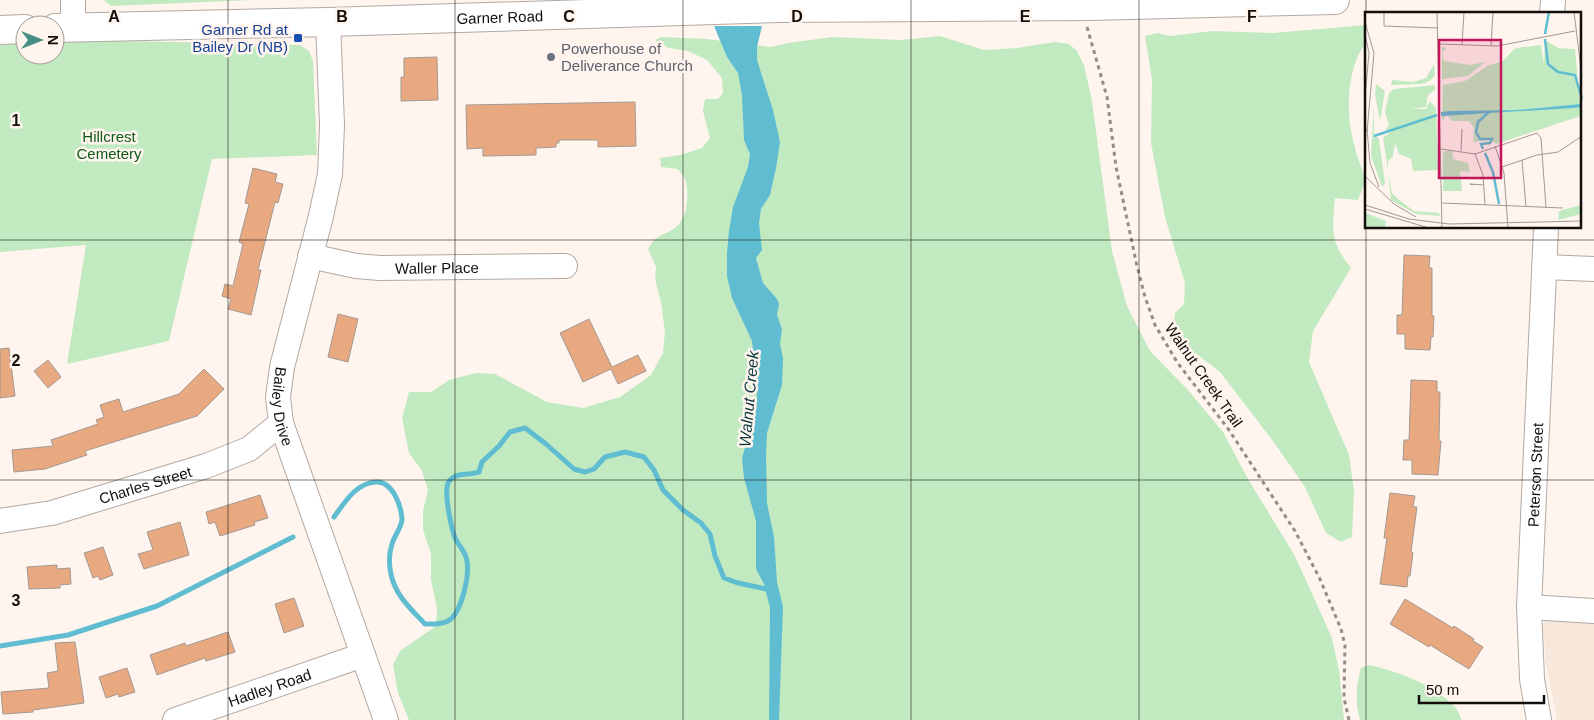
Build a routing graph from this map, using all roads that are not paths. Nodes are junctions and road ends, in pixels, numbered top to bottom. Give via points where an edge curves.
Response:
1 (73, 0) edge
2 (1335, 0) edge
3 (328, 22) junction
4 (65, 25) edge
5 (65, 28) edge
6 (15, 29) edge
7 (0, 30) edge
8 (1546, 229) edge
9 (310, 256) junction
10 (565, 266) dead end
11 (1544, 266) junction
12 (1594, 269) edge
13 (281, 423) junction
14 (0, 522) edge
15 (1529, 607) junction
16 (1594, 611) edge
17 (363, 655) junction
18 (175, 720) edge
19 (386, 720) edge
20 (1539, 720) edge

1 - 4 street
2 - 3 main road, Garner Road via 781,8
3 - 5 main road, Garner Road
3 - 9 street, Bailey Drive via 332,148 330,174
6 - 7 main road
8 - 11 street, Peterson Street
9 - 10 street, Waller Place via 380,268
9 - 13 street, Bailey Drive via 282,367 278,397
11 - 12 street
11 - 15 street, Peterson Street
13 - 14 street, Charles Street via 249,449 206,466 52,514
13 - 17 street, Bailey Drive
15 - 16 street
15 - 20 street, Peterson Street via 1532,679
17 - 18 street, Hadley Road
17 - 19 street, Bailey Drive

